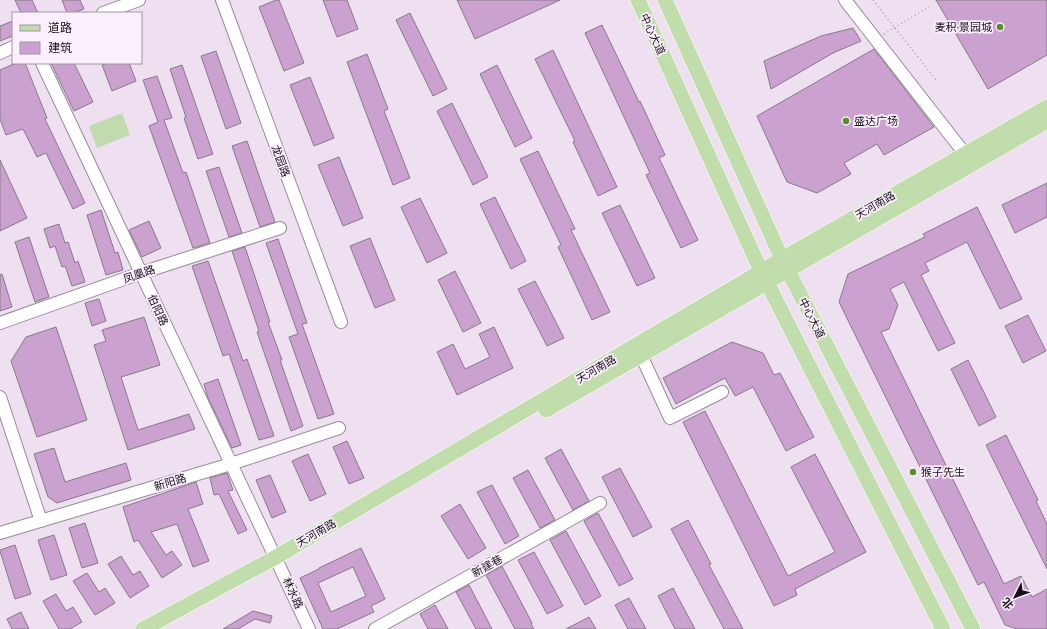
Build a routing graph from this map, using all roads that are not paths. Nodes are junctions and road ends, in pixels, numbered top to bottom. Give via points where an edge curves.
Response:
1 (139, 0) edge
2 (222, 0) edge
3 (638, 0) edge
4 (665, 0) edge
5 (845, 0) edge
6 (106, 12) edge
7 (12, 47) edge
8 (0, 53) edge
9 (42, 64) edge
10 (1047, 107) edge
11 (1047, 121) edge
12 (965, 154) junction
13 (280, 228) dead end
14 (785, 265) junction
15 (141, 273) junction
16 (764, 276) junction
17 (341, 322) dead end
18 (0, 324) edge
19 (641, 355) junction
20 (722, 392) dead end
21 (0, 397) edge
22 (339, 428) dead end
23 (231, 464) junction
24 (600, 503) dead end
25 (41, 521) junction
26 (0, 533) edge
27 (278, 561) junction
28 (143, 629) edge
29 (161, 629) edge
30 (309, 629) edge
31 (375, 629) edge
32 (943, 629) edge
33 (973, 629) edge

1 - 6 street
2 - 17 street, 龙园路
3 - 16 main road, 中心大道
4 - 14 main road, 中心大道
5 - 12 street
7 - 8 street
9 - 15 street, 伯阳路
10 - 12 main road, 天河南路
11 - 14 main road, 天河南路
12 - 14 main road, 天河南路
13 - 15 street, 凤凰路
14 - 16 main road, 天河南路
14 - 33 main road, 中心大道
15 - 18 street, 凤凰路
15 - 23 street, 伯阳路
16 - 19 main road, 天河南路
16 - 27 main road, 天河南路
16 - 32 main road, 中心大道
19 - 20 street via 670,418
19 - 27 main road, 天河南路
21 - 25 street
22 - 23 street, 新阳路
23 - 25 street, 新阳路
23 - 27 street, 伯阳路
24 - 31 street, 新建巷
25 - 26 street, 新阳路
27 - 28 main road, 天河南路
27 - 29 main road, 天河南路
27 - 30 street, 林水路

